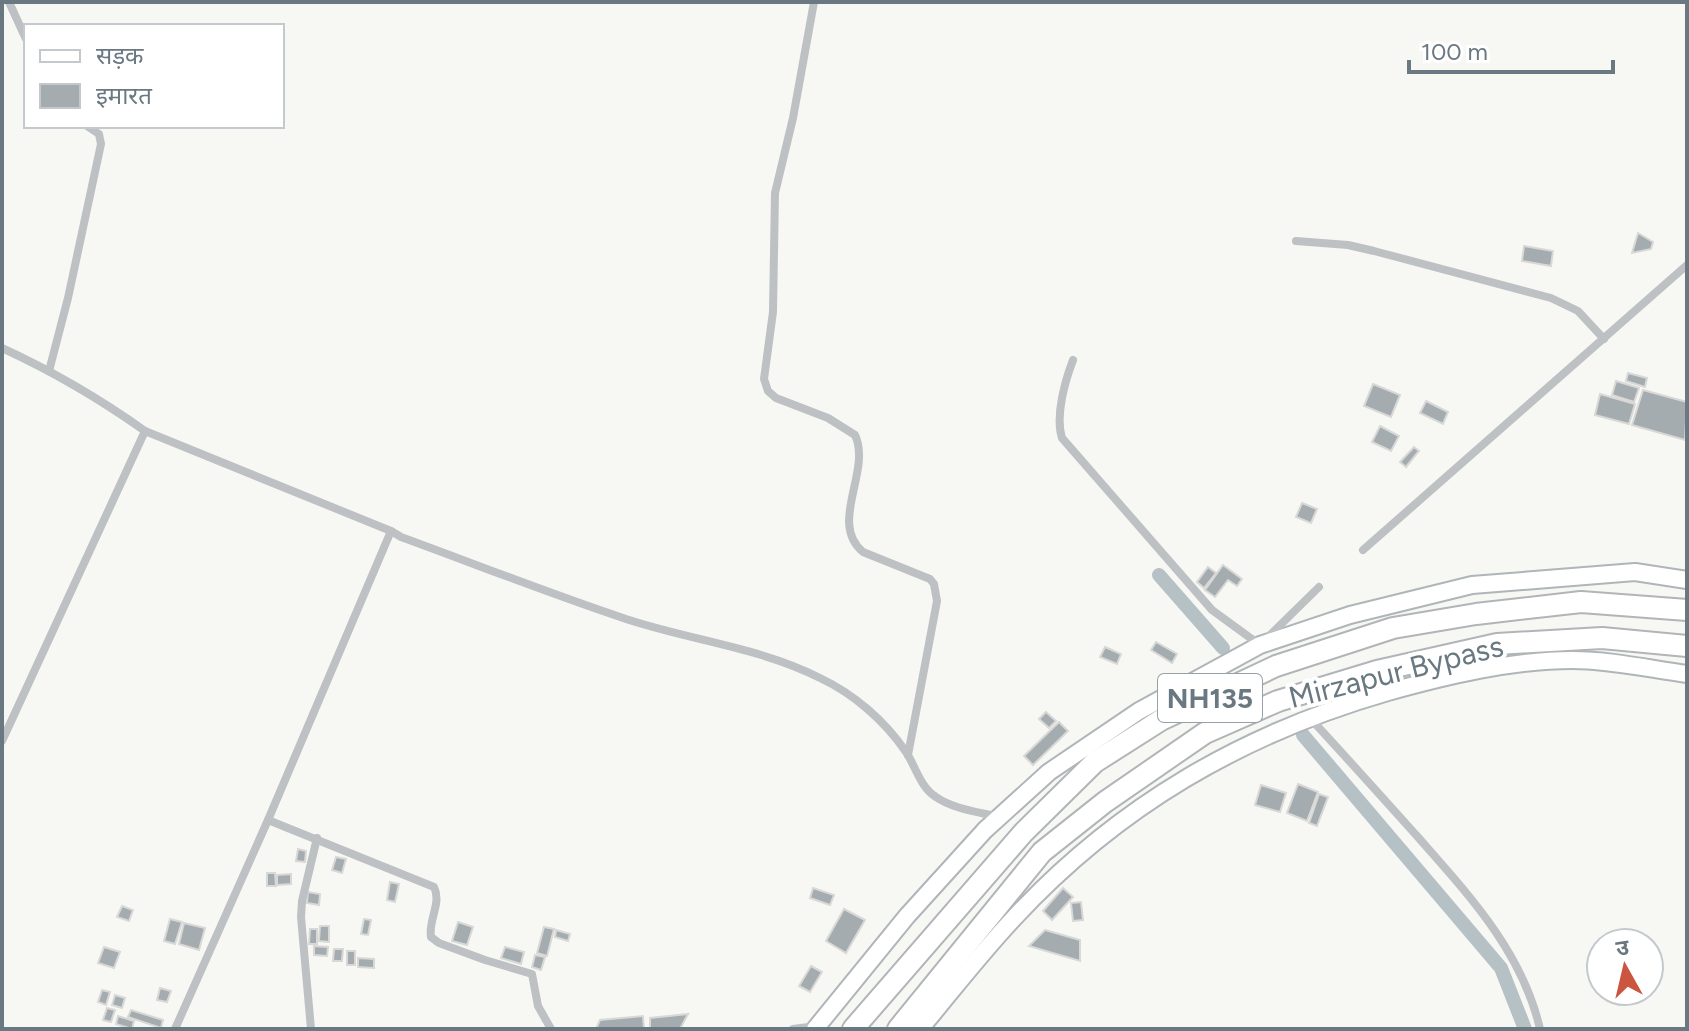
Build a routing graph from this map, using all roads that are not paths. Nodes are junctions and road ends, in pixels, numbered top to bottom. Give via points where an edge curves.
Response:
1 (9, 2) edge
2 (814, 2) edge
3 (24, 35) edge
4 (90, 128) edge
5 (1296, 241) dead end
6 (1687, 265) edge
7 (1604, 339) junction
8 (2, 348) edge
9 (1073, 360) dead end
10 (49, 371) junction
11 (145, 431) junction
12 (391, 531) junction
13 (1363, 550) dead end
14 (1687, 580) edge
15 (1319, 587) dead end
16 (1687, 610) edge
17 (1260, 645) junction
18 (1687, 646) edge
19 (1687, 674) edge
20 (1310, 718) junction
21 (2, 741) edge
22 (908, 755) junction
23 (999, 817) junction
24 (268, 820) junction
25 (317, 838) junction
26 (810, 1028) edge
27 (175, 1029) edge
28 (311, 1029) edge
29 (551, 1029) edge
30 (793, 1029) edge
31 (853, 1029) edge
32 (898, 1029) edge
33 (920, 1029) edge
34 (1540, 1029) edge

1 - 3 street
2 - 22 street via 775,193 773,312 764,379 776,398 855,435 860,457 849,529 854,545 934,584 937,601
4 - 10 street via 99,134 101,144
5 - 7 street via 1348,245 1551,298 1578,311
6 - 7 street
7 - 13 street
8 - 10 street
9 - 17 street via 1059,427 1066,445 1212,610
10 - 11 street
11 - 12 street
11 - 21 street
12 - 22 street via 624,619 795,666 865,707
12 - 24 street
14 - 17 street via 1635,572 1472,585 1350,615
15 - 17 street
16 - 31 highway, NH135 via 1581,602 1393,628 1276,666 1161,720 1095,762 1023,833
17 - 23 street via 1139,711 1049,772
18 - 32 highway, Mirzapur Bypass / NH135 via 1602,638 1497,644 1320,688 1205,733 1042,852
19 - 20 street via 1573,660 1477,670
20 - 33 street via 1225,754 1160,792 1093,843 1014,917
20 - 34 street via 1499,934 1520,971
22 - 23 street via 925,789 936,797
23 - 26 street
24 - 25 street
24 - 27 street
25 - 28 street via 301,917
25 - 29 street via 434,887 431,937 532,974 538,1006
26 - 30 street

